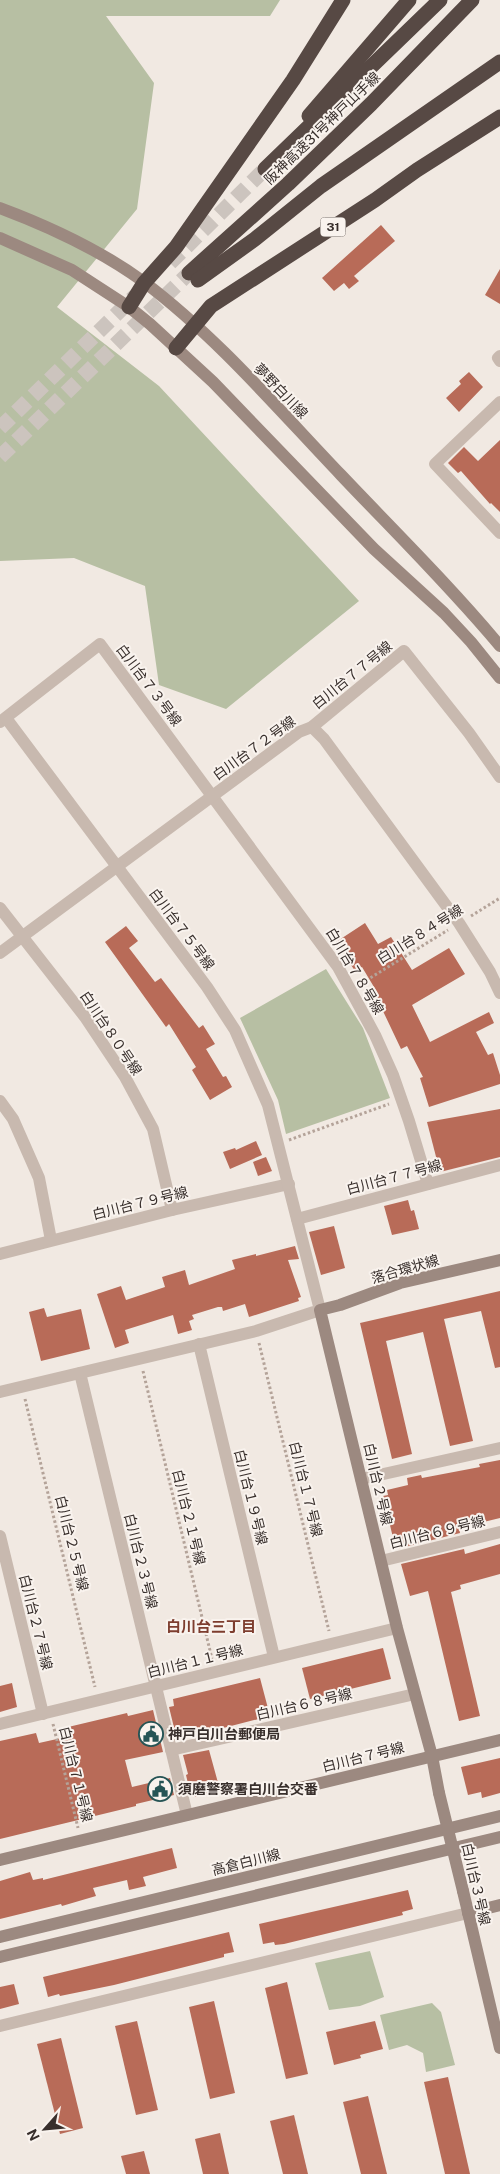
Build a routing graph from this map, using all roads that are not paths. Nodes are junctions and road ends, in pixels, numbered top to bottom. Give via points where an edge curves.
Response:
1 (343, 0) edge
2 (409, 0) edge
3 (440, 0) edge
4 (472, 0) edge
5 (500, 62) edge
6 (500, 118) edge
7 (0, 208) edge
8 (0, 238) edge
9 (144, 283) junction
10 (129, 307) junction
11 (194, 324) junction
12 (176, 348) junction
13 (500, 356) edge
14 (500, 361) edge
15 (500, 402) edge
16 (500, 533) edge
17 (500, 646) edge
18 (500, 678) edge
19 (3, 720) edge
20 (312, 727) junction
21 (500, 777) edge
22 (213, 797) junction
23 (117, 868) junction
24 (0, 908) edge
25 (22, 937) junction
26 (0, 953) edge
27 (500, 993) edge
28 (0, 1101) edge
29 (500, 1165) edge
30 (289, 1184) junction
31 (428, 1184) junction
32 (172, 1210) junction
33 (297, 1219) junction
34 (51, 1240) junction
35 (0, 1254) edge
36 (500, 1260) edge
37 (320, 1310) junction
38 (199, 1344) junction
39 (80, 1373) junction
40 (0, 1392) edge
41 (500, 1448) edge
42 (361, 1479) junction
43 (500, 1532) edge
44 (0, 1536) edge
45 (381, 1561) junction
46 (397, 1628) junction
47 (274, 1657) junction
48 (156, 1686) junction
49 (415, 1694) junction
50 (46, 1713) junction
51 (0, 1724) edge
52 (500, 1740) edge
53 (172, 1750) junction
54 (432, 1756) junction
55 (187, 1815) junction
56 (500, 1816) edge
57 (500, 1837) edge
58 (0, 1860) edge
59 (500, 1905) edge
60 (468, 1913) junction
61 (0, 1937) edge
62 (0, 1957) edge
63 (0, 2026) edge
64 (500, 2048) edge

1 - 9 highway via 293,80 187,231
2 - 3 highway, 阪神高速31号神戸山手線 via 265,170
4 - 5 highway, 阪神高速31号神戸山手線 via 371,104 193,277 255,239 321,186
6 - 11 highway, 31 via 211,306
7 - 9 street, 夢野白川線 via 85,245
8 - 10 street via 72,270
9 - 10 highway
9 - 11 street, 夢野白川線
10 - 12 street
11 - 12 highway, 31
11 - 17 street, 夢野白川線 via 445,584
12 - 18 street via 214,382 374,549 444,614
13 - 14 street
15 - 16 street via 435,464
19 - 22 street, 白川台７３号線 via 100,644
19 - 23 street, 白川台７５号線
20 - 21 street, 白川台７７号線 via 404,651 469,732
20 - 22 street, 白川台７２号線 via 299,732
20 - 27 street, 白川台７２号線 via 459,923
22 - 23 street, 白川台７２号線
22 - 31 street, 白川台７８号線 via 309,925 352,990 376,1035 402,1100
23 - 25 street, 白川台７２号線
23 - 30 street, 白川台７５号線 via 207,987 235,1030 268,1105
24 - 25 street, 白川台８０号線
25 - 26 street, 白川台７２号線
25 - 32 street, 白川台８０号線 via 85,1017 125,1077 153,1129
28 - 34 street via 39,1178
29 - 31 street, 白川台７７号線
30 - 32 street, 白川台７９号線
30 - 33 street, 白川台７５号線
31 - 33 street, 白川台７７号線
32 - 34 street, 白川台７９号線
33 - 37 street, 白川台２号線
34 - 35 street, 白川台７９号線
36 - 37 street, 落合環状線 via 400,1284
37 - 38 street
37 - 42 street, 白川台２号線
38 - 39 street
38 - 47 street, 白川台１９号線
39 - 40 street
39 - 48 street, 白川台２３号線
41 - 42 street
42 - 45 street, 白川台２号線
43 - 45 street, 白川台６９号線
44 - 50 street, 白川台２７号線
45 - 46 street, 白川台２号線
46 - 47 street, 白川台１１号線
46 - 49 street, 白川台２号線
47 - 48 street, 白川台１１号線
48 - 50 street, 白川台１１号線
48 - 53 street, 白川台２３号線
49 - 53 street, 白川台６８号線
49 - 54 street, 白川台２号線
50 - 51 street, 白川台１１号線
52 - 54 street, 白川台７号線
53 - 55 street, 白川台２３号線
54 - 55 street, 白川台７号線
54 - 60 street, 白川台３号線, bridge
55 - 58 street, 白川台７号線
56 - 61 street, 高倉白川線
57 - 62 street
59 - 60 street
60 - 63 street
60 - 64 street, 白川台３号線

